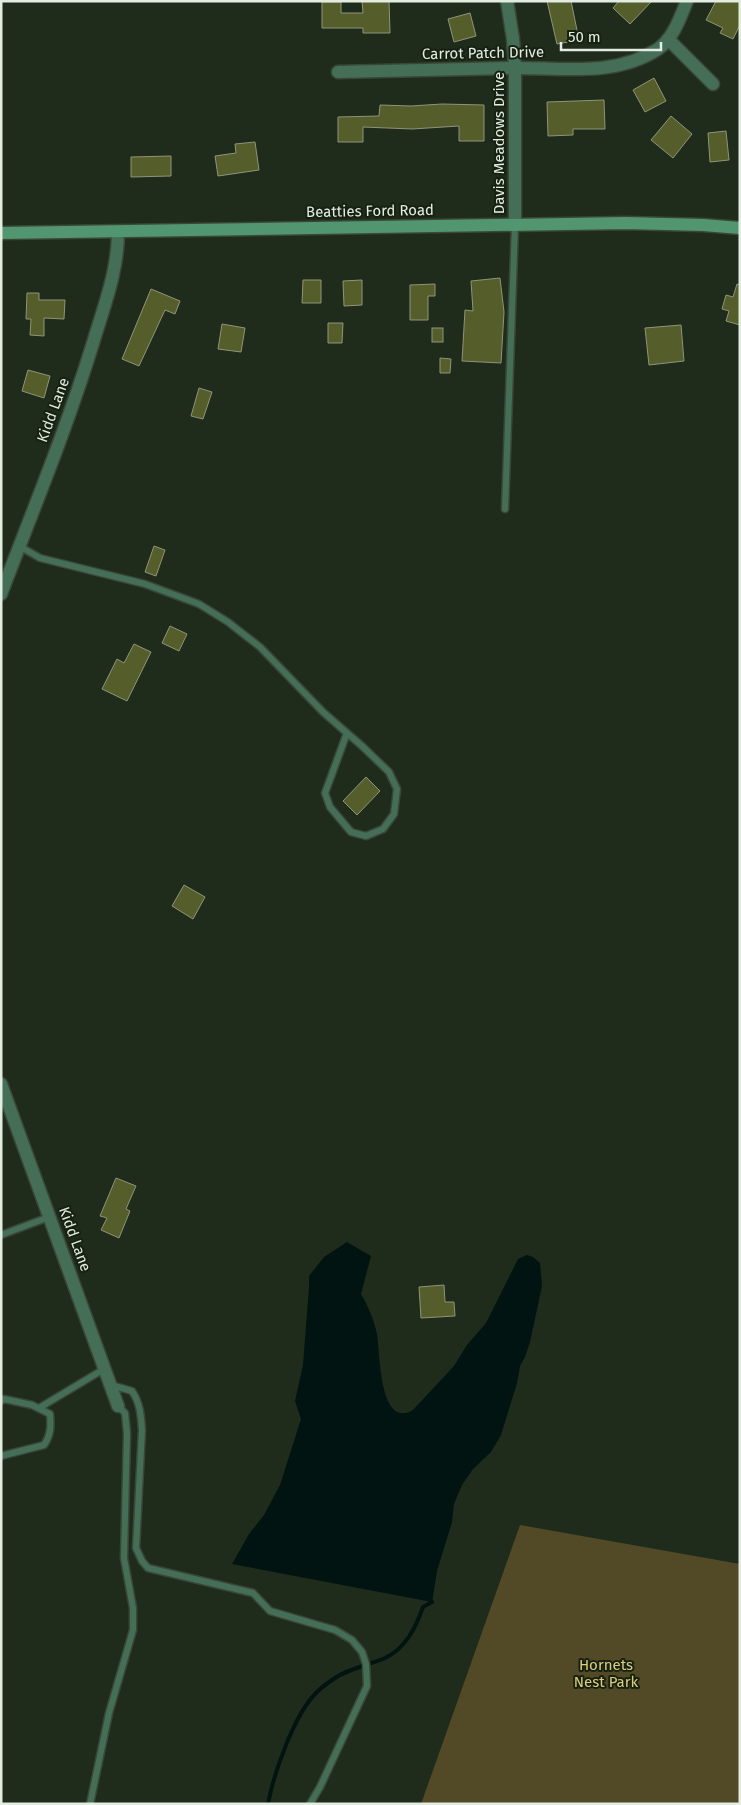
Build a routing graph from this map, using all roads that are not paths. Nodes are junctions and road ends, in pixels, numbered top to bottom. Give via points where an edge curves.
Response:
1 (507, 1) edge
2 (687, 1) edge
3 (668, 40) junction
4 (515, 68) junction
5 (338, 72) dead end
6 (713, 84) dead end
7 (515, 224) junction
8 (740, 228) edge
9 (118, 232) junction
10 (1, 233) edge
11 (505, 508) dead end
12 (19, 546) junction
13 (1, 594) edge
14 (347, 733) junction
15 (1, 1084) edge
16 (49, 1217) junction
17 (1, 1235) edge
18 (105, 1368) junction
19 (111, 1385) junction
20 (1, 1401) edge
21 (118, 1406) joint
22 (39, 1408) junction
23 (1, 1456) edge
24 (90, 1804) edge
25 (310, 1804) edge

1 - 4 street, Davis Meadows Drive
2 - 3 street, Carrot Patch Drive
3 - 4 street, Carrot Patch Drive via 633,62 594,69
3 - 6 street
4 - 5 street, Carrot Patch Drive
4 - 7 street, Davis Meadows Drive
7 - 8 main road, Beatties Ford Road
7 - 9 main road, Beatties Ford Road
7 - 11 lane
9 - 10 main road, Beatties Ford Road
9 - 12 street, Kidd Lane via 117,260 79,387
12 - 13 street, Kidd Lane
12 - 14 lane via 40,558 145,584 199,604 260,647
14 - 14 lane via 389,772 397,789 394,814 383,829 366,836 351,832 330,808 325,793
15 - 16 street, Kidd Lane
16 - 17 lane
16 - 18 street, Kidd Lane
18 - 19 street, Kidd Lane
18 - 22 lane
19 - 21 street, Kidd Lane
19 - 25 lane via 132,1391 138,1400 142,1430 136,1548 148,1568 253,1592 270,1611 335,1630 352,1640 362,1652 367,1686
20 - 22 lane via 19,1401
21 - 24 lane via 125,1413 128,1433 124,1558 133,1608 132,1630 109,1713
22 - 23 lane via 50,1414 50,1436 44,1445

